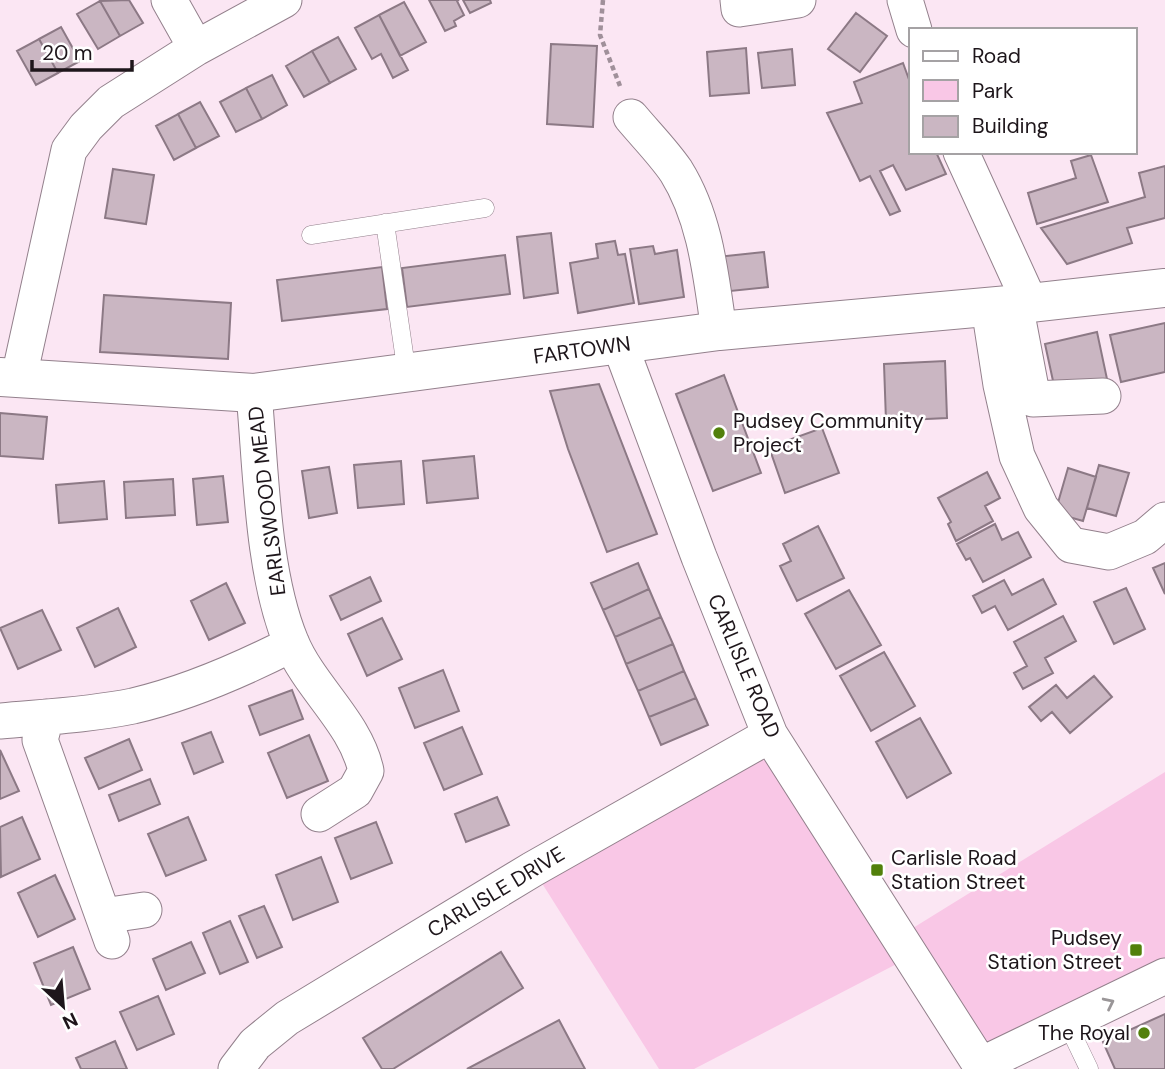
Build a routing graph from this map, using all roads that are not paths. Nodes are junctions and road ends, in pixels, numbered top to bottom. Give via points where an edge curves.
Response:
1 (169, 0) edge
2 (284, 0) edge
3 (738, 0) edge
4 (798, 0) edge
5 (905, 0) edge
6 (913, 28) edge
7 (196, 48) junction
8 (631, 117) road end
9 (962, 154) edge
10 (485, 208) dead end
11 (385, 223) junction
12 (311, 235) dead end
13 (1165, 288) edge
14 (1011, 305) junction
15 (719, 331) junction
16 (620, 345) junction
17 (407, 374) junction
18 (10, 377) edge
19 (254, 393) junction
20 (1103, 396) dead end
21 (1165, 520) edge
22 (292, 644) junction
23 (46, 717) junction
24 (0, 721) edge
25 (771, 734) junction
26 (319, 814) dead end
27 (144, 910) dead end
28 (1165, 976) edge
29 (1067, 1023) junction
30 (979, 1061) edge
31 (236, 1069) edge
32 (1089, 1069) edge

1 - 7 street
2 - 7 street
3 - 4 street via 739,9
5 - 6 street
7 - 18 street via 111,102 69,150
8 - 15 street via 676,172 698,217
9 - 14 street
10 - 11 lane
11 - 12 lane
11 - 17 lane
13 - 14 street, FARTOWN
14 - 15 street, FARTOWN
14 - 20 street via 1033,399
14 - 21 street via 1001,385 1017,456 1041,508 1071,545 1109,552 1145,537
15 - 16 street, FARTOWN
16 - 17 street, FARTOWN
16 - 25 street, CARLISLE ROAD
17 - 19 street, FARTOWN
18 - 19 street, FARTOWN
19 - 22 street, EARLSWOOD MEAD via 274,583
22 - 23 street via 244,669 165,697
22 - 26 street, EARLSWOOD MEAD via 362,753 366,771 355,791
23 - 24 street
23 - 27 street via 40,740 107,928
25 - 30 street, CARLISLE ROAD
25 - 31 street, CARLISLE DRIVE via 533,869 287,1018 255,1044
29 -> 28 street
29 - 30 street
29 - 32 lane

